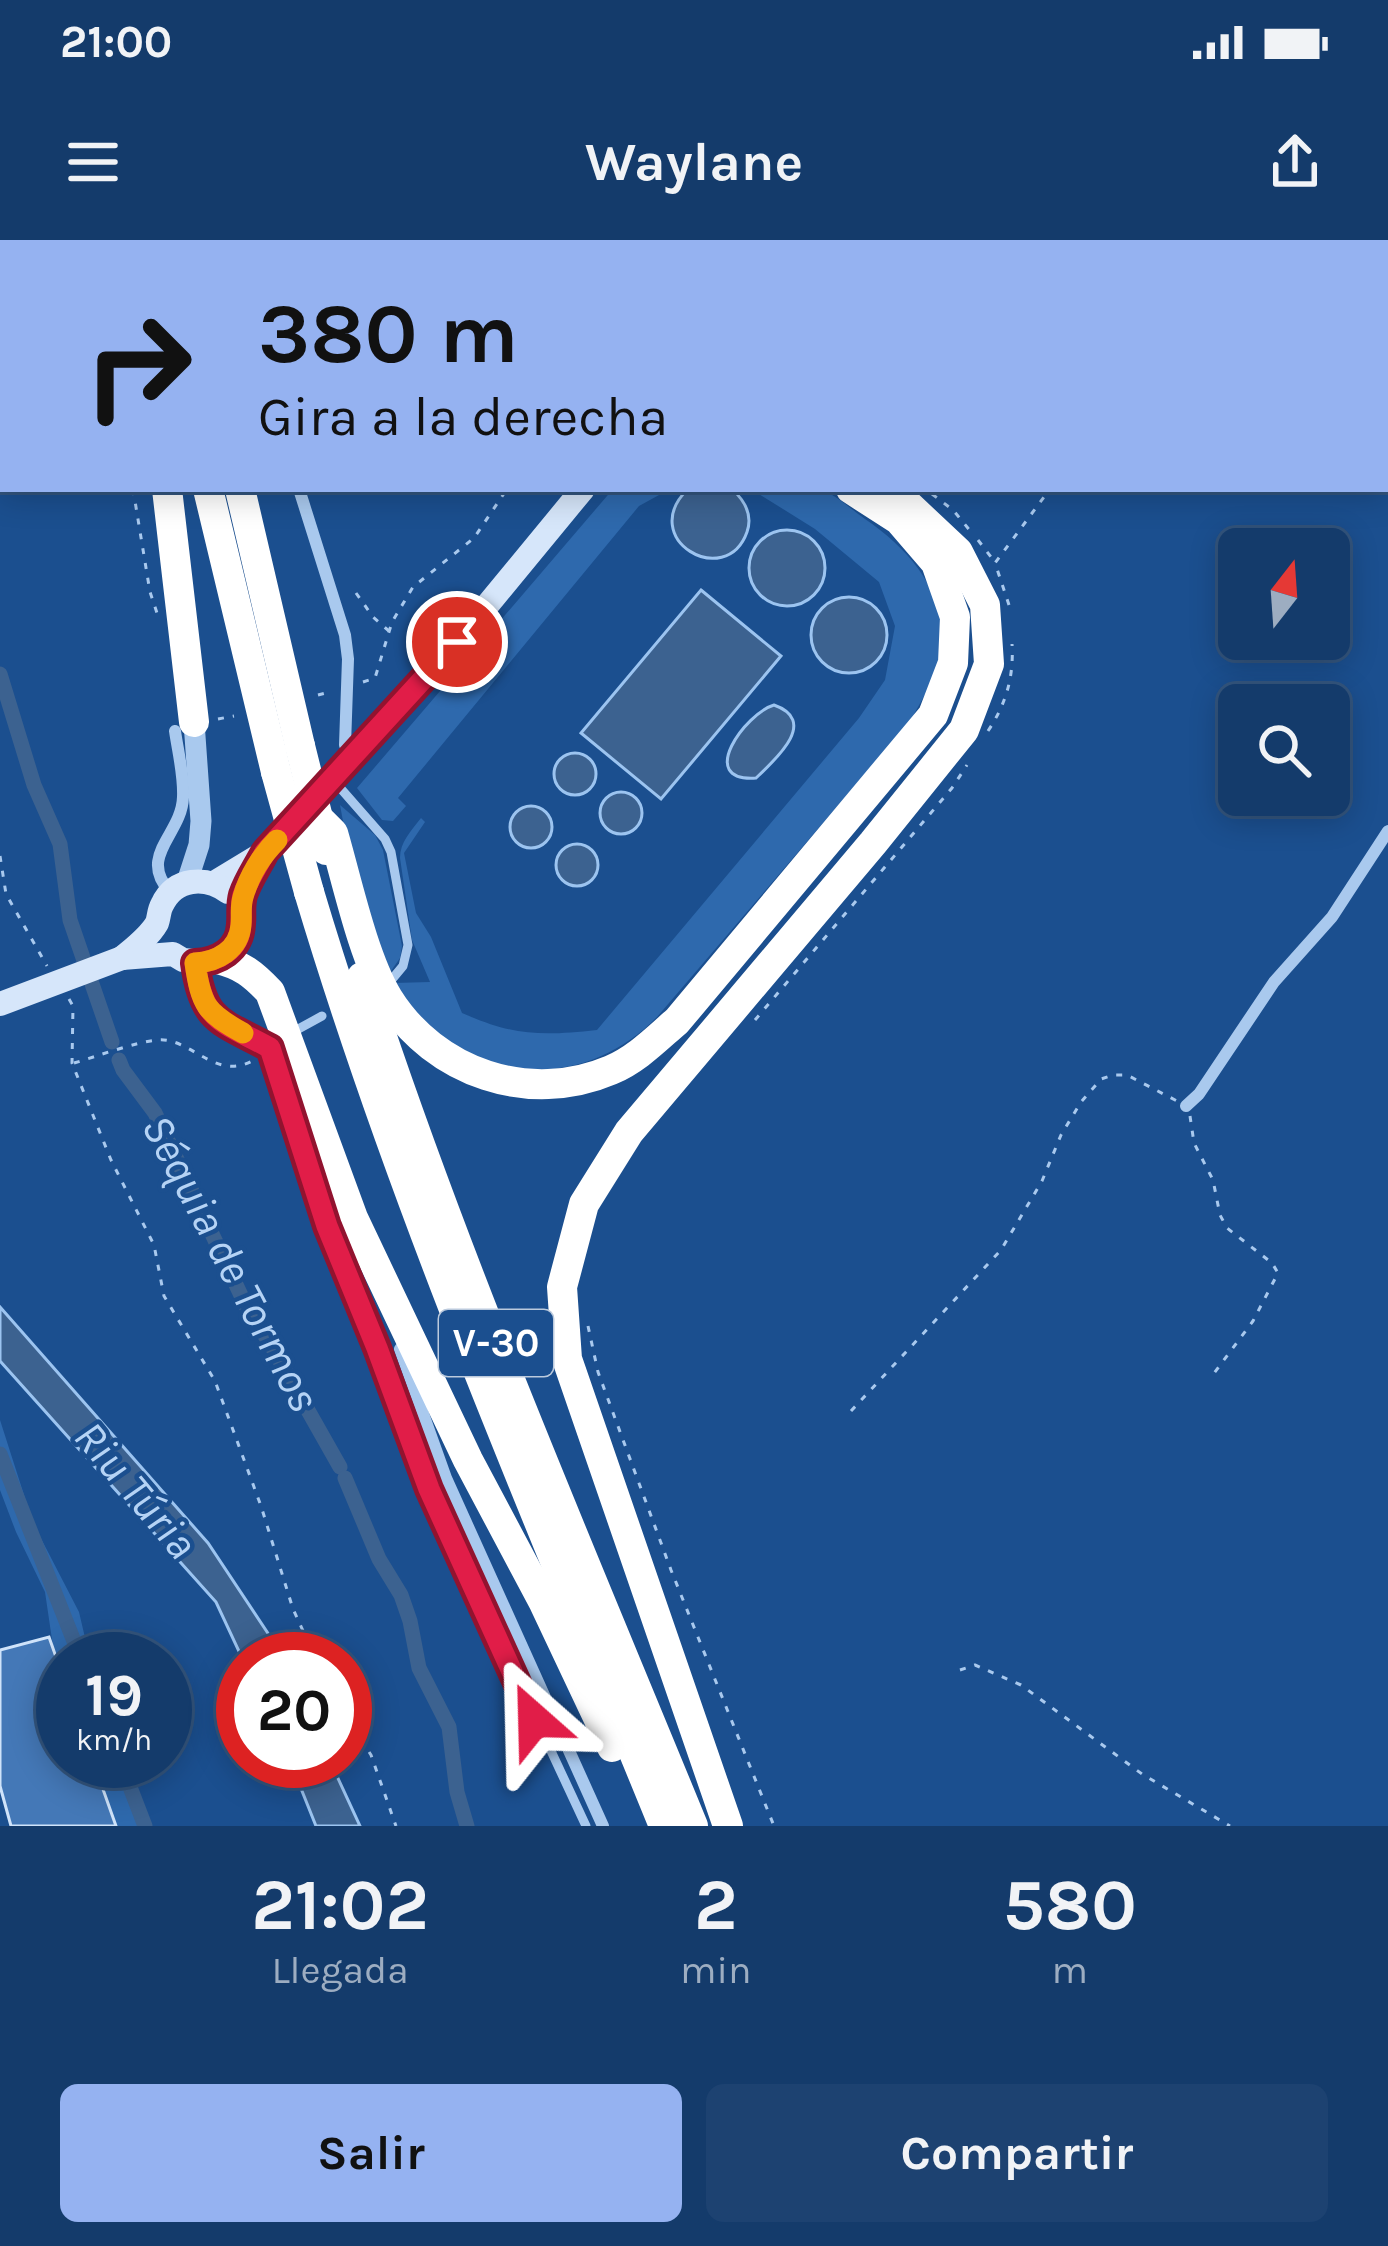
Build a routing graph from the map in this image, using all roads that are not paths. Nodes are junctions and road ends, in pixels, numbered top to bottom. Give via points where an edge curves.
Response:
1 (167, 492) edge
2 (209, 492) edge
3 (241, 492) edge
4 (300, 492) edge
5 (580, 492) edge
6 (856, 492) edge
7 (890, 492) edge
8 (184, 726) junction
9 (354, 756) junction
10 (332, 779) junction
11 (1388, 831) edge
12 (332, 849) junction
13 (265, 852) junction
14 (214, 883) junction
15 (179, 887) junction
16 (240, 910) junction
17 (158, 921) junction
18 (122, 958) junction
19 (195, 958) junction
20 (393, 977) dead end
21 (0, 1004) edge
22 (322, 1016) dead end
23 (278, 1042) junction
24 (1186, 1106) road end
25 (353, 1218) junction
26 (586, 1826) edge
27 (603, 1826) edge
28 (648, 1826) edge
29 (664, 1826) edge
30 (693, 1826) edge
31 (728, 1826) edge

1 - 8 highway
2 - 29 highway, V-30, bridge via 276,772 368,1082
3 - 12 highway, V-30, bridge
4 - 9 street via 346,634 345,745
5 - 9 main road
6 - 12 highway via 899,520 936,563 955,616 953,663 933,715 677,1021 642,1052 575,1082 525,1085 444,1057 386,995
7 - 31 highway via 958,552 985,605 988,664 964,730 629,1132 584,1204 562,1288 567,1359
8 - 15 street via 201,821
8 - 15 street via 182,807 156,866 159,880
9 - 10 main road
10 - 13 main road
10 - 20 lane via 391,852 408,945
11 - 24 street
12 - 30 highway, V-30 via 358,966 464,1265
13 - 14 main road
13 - 16 main road
14 - 15 main road
14 - 16 main road
15 - 17 main road
16 - 19 main road via 235,944
17 - 18 main road
17 - 19 main road via 165,945
18 - 19 main road
18 - 21 main road, bridge
19 - 23 street via 200,997 213,1016
19 - 23 highway via 249,970 270,992
22 - 23 lane
23 - 25 highway
23 - 26 lane via 327,1226 429,1489
25 - 27 street via 446,1478
25 - 28 highway

